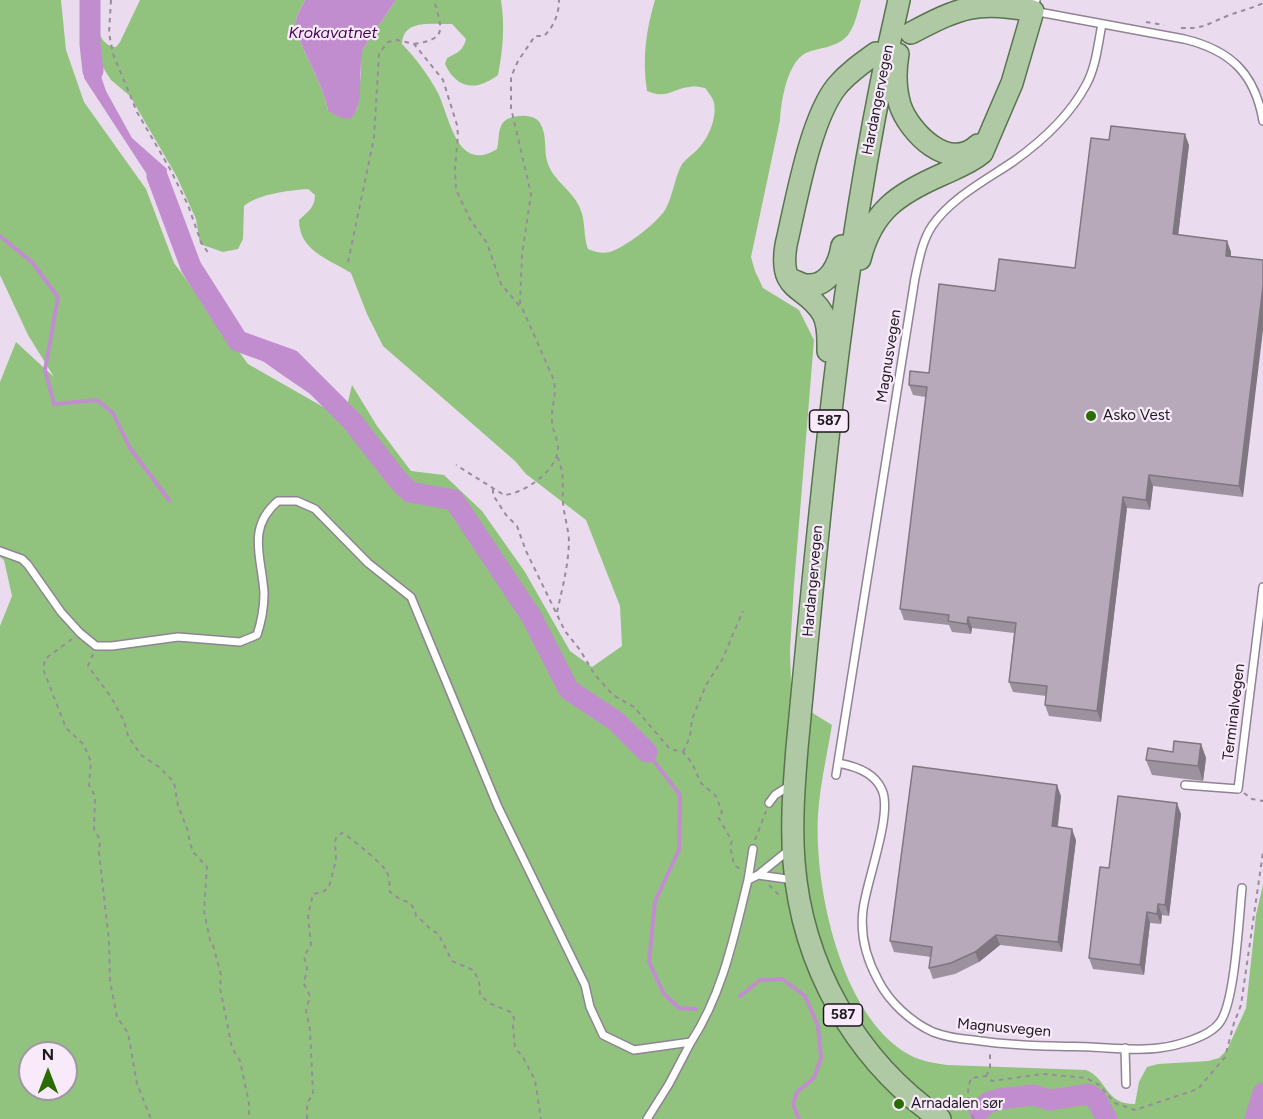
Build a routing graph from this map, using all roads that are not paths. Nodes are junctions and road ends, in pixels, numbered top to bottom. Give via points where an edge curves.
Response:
1 (899, 0) edge
2 (909, 0) edge
3 (1035, 5) edge
4 (1102, 24) junction
5 (911, 33) dead end
6 (876, 53) dead end
7 (873, 117) junction
8 (1263, 121) edge
9 (991, 132) junction
10 (789, 279) junction
11 (826, 454) junction
12 (819, 521) junction
13 (0, 551) edge
14 (1263, 587) edge
15 (838, 763) junction
16 (836, 775) dead end
17 (795, 784) junction
18 (1185, 784) dead end
19 (770, 803) road end
20 (793, 847) junction
21 (753, 849) road end
22 (758, 875) junction
23 (748, 880) junction
24 (796, 880) junction
25 (1242, 888) dead end
26 (691, 1042) junction
27 (1125, 1048) junction
28 (1126, 1084) dead end
29 (646, 1119) edge
30 (940, 1119) edge

1 - 7 main road, Hardangervegen / 587
2 - 9 main road via 896,74 898,98 907,122 930,146 952,154 974,148
3 - 4 lane
3 - 5 main road via 972,7
3 - 9 main road, 587 via 1019,63
4 - 8 lane via 1184,39 1218,50 1233,61 1251,84
4 - 15 lane, Magnusvegen via 1092,73 1058,123 938,218 924,244 915,278
6 - 10 main road via 836,87 819,120 786,245 784,267
7 - 10 main road, 587 via 859,146 834,271 827,279 809,285
7 - 11 main road, Hardangervegen / 587 via 846,282
9 - 11 main road, 587 via 982,153 973,161 900,196 881,213 869,232 855,282 841,405
10 - 12 main road, 587 via 821,312 828,336 817,457
11 - 12 main road, Hardangervegen / 587
12 - 17 main road, Hardangervegen / 587
13 - 26 lane via 28,565 61,612 96,646 178,637 240,642 257,635 263,616 258,551 260,526 268,510 278,501 297,501 315,509 368,563 411,597 498,807 585,985 603,1035 634,1050
14 - 18 lane, Terminalvegen via 1238,789
15 - 16 lane, Magnusvegen
15 - 27 lane, Magnusvegen via 856,767 876,780 885,798 862,929 869,963 879,983 906,1014 935,1033 954,1038
17 - 19 lane via 781,790
17 - 20 main road, Hardangervegen / 587
20 - 22 lane
20 - 24 main road, Hardangervegen / 587
21 - 23 lane
22 - 23 lane
22 - 24 lane
23 - 26 lane via 717,990
24 - 30 main road, Hardangervegen / 587 via 812,949 842,1014 877,1063
25 - 27 lane, Magnusvegen via 1229,1002 1220,1023 1200,1038 1159,1048
26 - 29 lane
27 - 28 lane

